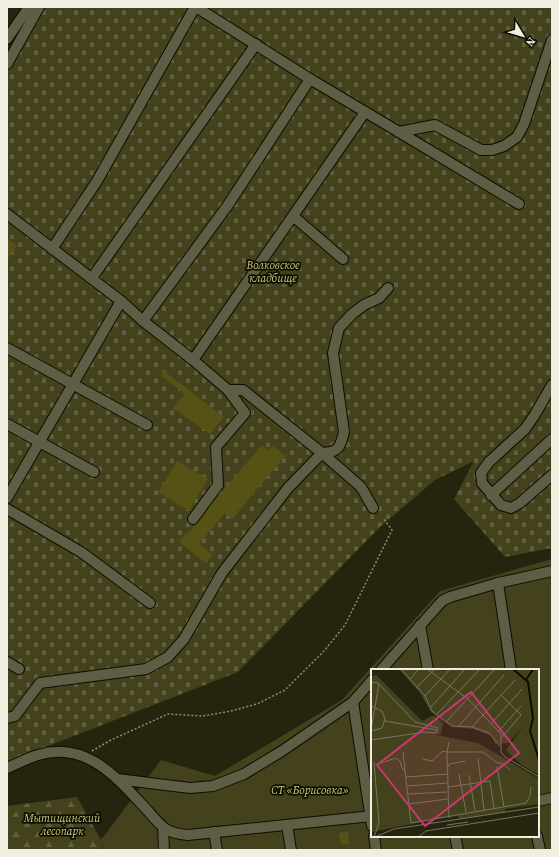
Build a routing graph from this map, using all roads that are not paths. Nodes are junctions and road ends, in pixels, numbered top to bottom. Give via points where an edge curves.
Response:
1 (29, 7) edge
2 (39, 7) edge
3 (196, 7) edge
4 (7, 39) edge
5 (552, 40) edge
6 (256, 44) junction
7 (7, 64) edge
8 (310, 79) junction
9 (365, 112) junction
10 (400, 132) junction
11 (519, 204) dead end
12 (7, 214) edge
13 (293, 216) junction
14 (52, 249) junction
15 (343, 259) dead end
16 (92, 278) junction
17 (388, 288) dead end
18 (122, 301) junction
19 (143, 321) junction
20 (7, 348) edge
21 (193, 360) junction
22 (73, 384) junction
23 (552, 385) edge
24 (228, 390) junction
25 (7, 424) edge
26 (146, 425) dead end
27 (552, 439) edge
28 (39, 442) junction
29 (322, 453) junction
30 (94, 472) dead end
31 (552, 475) edge
32 (491, 494) junction
33 (7, 498) edge
34 (373, 508) dead end
35 (7, 509) edge
36 (194, 519) dead end
37 (552, 571) edge
38 (498, 583) junction
39 (150, 604) dead end
40 (420, 625) junction
41 (7, 662) edge
42 (20, 669) dead end
43 (382, 669) edge
44 (428, 669) edge
45 (511, 669) edge
46 (371, 681) edge
47 (352, 702) junction
48 (7, 718) edge
49 (7, 768) edge
50 (117, 780) junction
51 (552, 798) edge
52 (539, 801) edge
53 (371, 819) edge
54 (287, 825) junction
55 (163, 828) junction
56 (214, 832) junction
57 (374, 837) edge
58 (456, 837) edge
59 (537, 837) edge
60 (164, 850) edge
61 (217, 850) edge
62 (291, 850) edge
63 (376, 850) edge
64 (458, 850) edge
65 (540, 850) edge

1 - 4 street
2 - 7 street
3 - 6 street
3 - 14 street via 97,182
5 - 10 street via 524,124 517,137 504,146 481,150 435,125
6 - 8 street
6 - 16 street
8 - 9 street
8 - 19 street via 228,205
9 - 10 street
9 - 13 street
10 - 11 street
12 - 14 street
13 - 15 street
13 - 21 street
14 - 16 street
16 - 18 street
17 - 29 street via 379,298 352,314 339,328 332,353 344,432 341,445 333,452
18 - 19 street
18 - 22 street
19 - 21 street
20 - 22 street
21 - 24 street
22 - 26 street
22 - 28 street
23 - 32 street via 525,429 489,462 481,473 482,483
24 - 29 street via 243,390
24 - 36 street via 245,413 216,447 218,485
25 - 28 street
27 - 32 street
28 - 30 street
28 - 33 street
29 - 34 street via 361,487
29 - 48 street via 288,488 227,567 184,639 168,657 146,669 40,683 15,716
31 - 32 street via 511,508 501,505
35 - 39 street via 81,552
37 - 38 street
38 - 40 street via 442,601
38 - 45 street
40 - 43 street
40 - 44 street
41 - 42 street
46 - 47 street
47 - 50 street via 244,774 213,786 190,788
47 - 53 street
49 - 50 street via 38,755 64,751 83,755
50 - 55 street
51 - 52 street
53 - 54 street
54 - 56 street
54 - 62 street
55 - 56 street via 176,834 188,835
55 - 60 street
56 - 61 street
57 - 63 street
58 - 64 street
59 - 65 street

